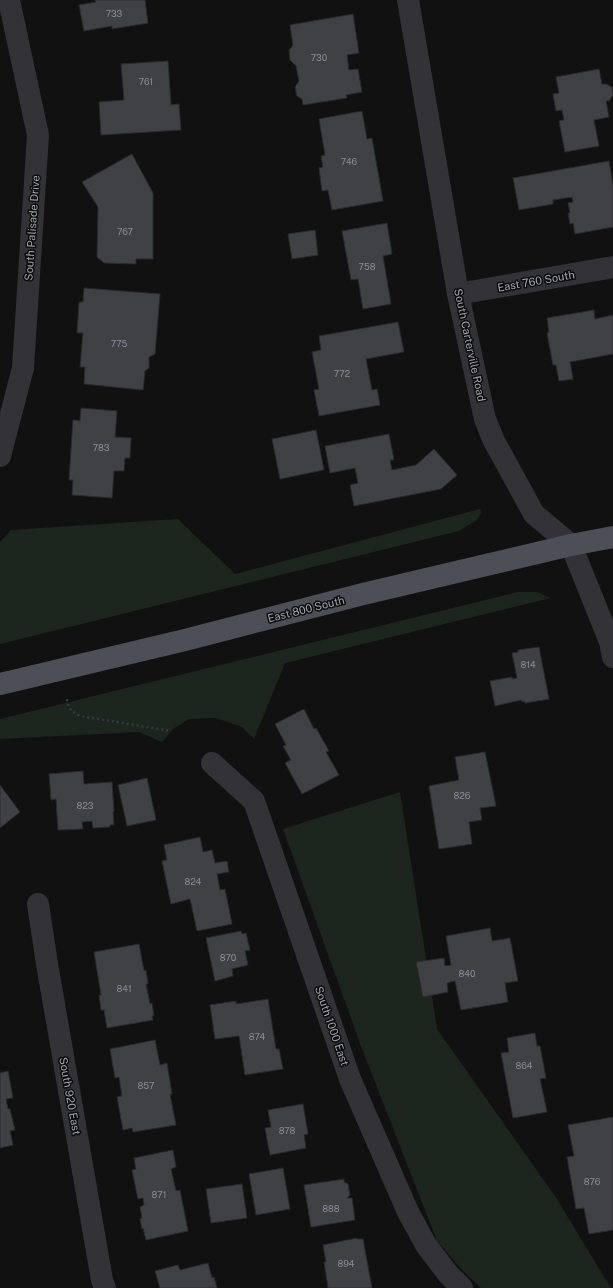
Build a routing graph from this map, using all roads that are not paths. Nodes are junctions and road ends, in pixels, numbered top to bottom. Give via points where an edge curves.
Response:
1 (9, 0) edge
2 (408, 0) edge
3 (613, 267) edge
4 (458, 294) junction
5 (0, 456) edge
6 (613, 537) edge
7 (571, 545) junction
8 (613, 657) edge
9 (0, 684) edge
10 (212, 763) dead end
11 (38, 904) dead end
12 (105, 1288) edge
13 (462, 1288) edge

1 - 5 street, South Palisade Drive via 38,135 23,368
2 - 4 street, South Carterville Road
3 - 4 street, East 760 South
4 - 7 street, South Carterville Road via 485,419 494,441 534,514
6 - 7 main road, East 800 South
7 - 8 street, South Carterville Road via 610,642
7 - 9 main road, East 800 South
10 - 13 street, South 1000 East via 254,801 350,1078 408,1212 426,1245
11 - 12 street, South 920 East

